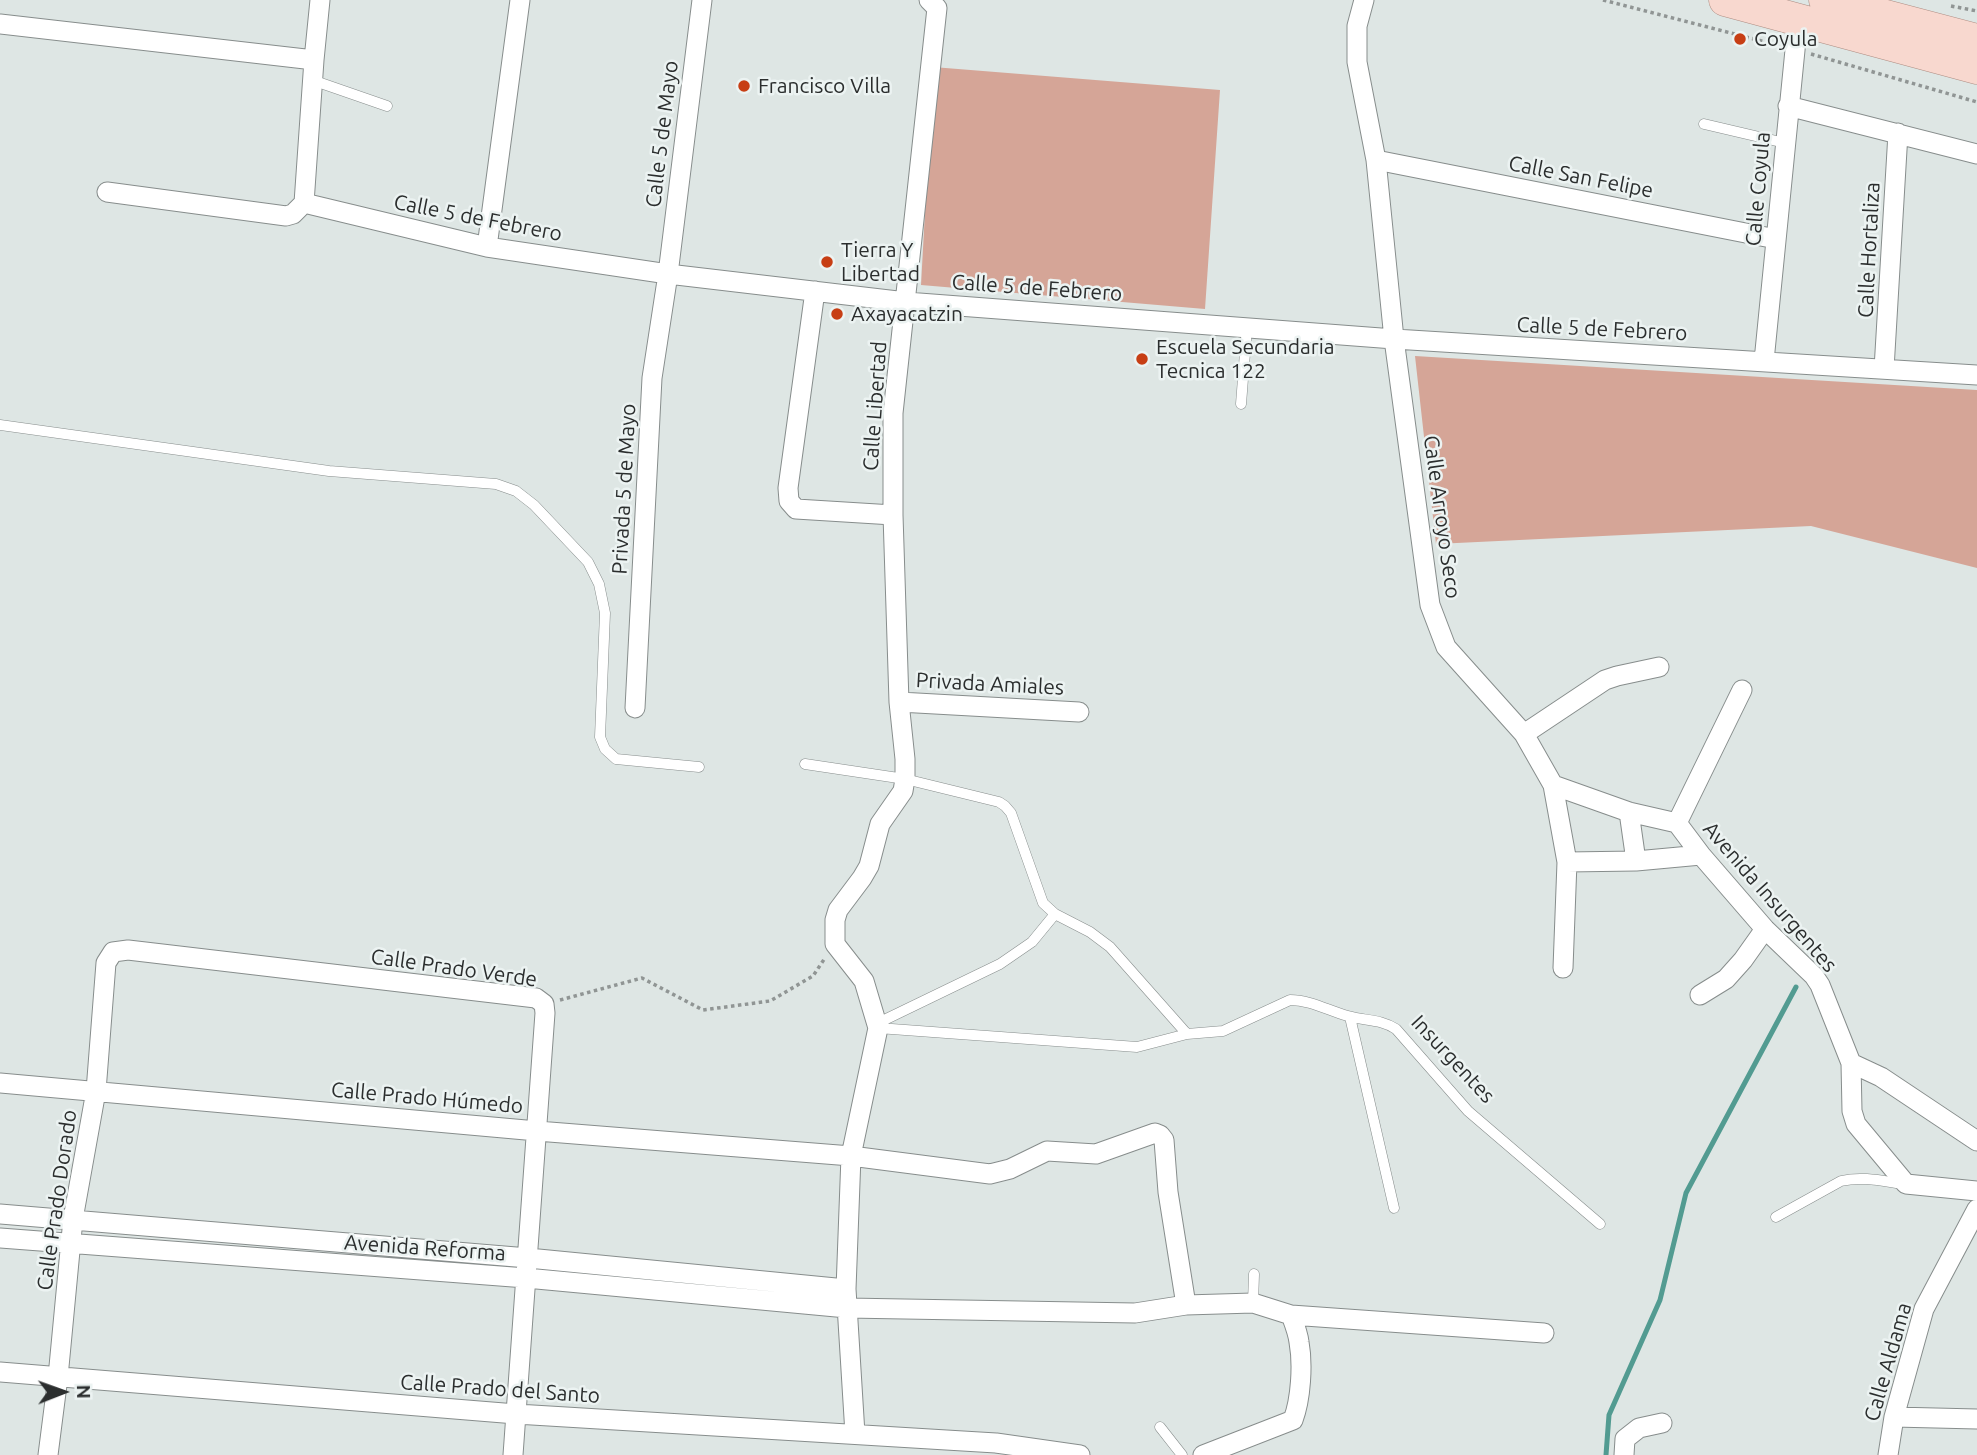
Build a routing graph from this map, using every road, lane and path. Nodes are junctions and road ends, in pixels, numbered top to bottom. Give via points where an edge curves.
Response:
1 (320, 0) edge
2 (520, 0) edge
3 (702, 0) edge
4 (1364, 0) edge
5 (1603, 0) edge
6 (1725, 0) edge
7 (1825, 0) edge
8 (933, 4) edge
9 (0, 24) edge
10 (1796, 35) junction
11 (1973, 38) edge
12 (1977, 68) edge
13 (313, 70) junction
14 (1977, 102) edge
15 (387, 106) dead end
16 (1788, 106) junction
17 (1704, 124) dead end
18 (1898, 133) junction
19 (1785, 143) junction
20 (1977, 154) edge
21 (1376, 160) junction
22 (107, 192) dead end
23 (303, 203) junction
24 (1776, 239) junction
25 (488, 247) junction
26 (668, 274) junction
27 (816, 291) junction
28 (906, 302) junction
29 (1247, 327) junction
30 (1394, 339) junction
31 (1764, 361) junction
32 (1884, 369) junction
33 (1977, 375) edge
34 (1241, 404) dead end
35 (0, 425) edge
36 (892, 515) junction
37 (1659, 667) dead end
38 (1742, 690) dead end
39 (899, 702) junction
40 (635, 708) dead end
41 (1079, 712) dead end
42 (1524, 734) junction
43 (805, 764) dead end
44 (699, 767) dead end
45 (905, 779) junction
46 (1553, 785) junction
47 (1629, 812) junction
48 (1677, 823) junction
49 (1701, 855) junction
50 (1636, 861) junction
51 (1567, 862) junction
52 (1055, 914) junction
53 (1765, 929) junction
54 (113, 952) joint
55 (1563, 968) dead end
56 (813, 976) dead end
57 (1700, 995) dead end
58 (544, 1004) junction
59 (1350, 1017) junction
60 (878, 1026) junction
61 (1187, 1034) junction
62 (1851, 1063) junction
63 (0, 1083) edge
64 (96, 1091) junction
65 (537, 1131) junction
66 (1977, 1141) edge
67 (851, 1156) junction
68 (1906, 1184) junction
69 (1977, 1191) edge
70 (1394, 1208) dead end
71 (1977, 1209) edge
72 (0, 1214) edge
73 (1776, 1217) dead end
74 (73, 1219) junction
75 (1600, 1224) dead end
76 (0, 1238) edge
77 (71, 1244) junction
78 (528, 1258) junction
79 (1254, 1274) dead end
80 (526, 1278) junction
81 (847, 1298) junction
82 (1253, 1303) junction
83 (1186, 1305) junction
84 (1290, 1315) junction
85 (1544, 1333) dead end
86 (0, 1372) edge
87 (58, 1377) junction
88 (516, 1414) junction
89 (1894, 1417) junction
90 (1977, 1419) edge
91 (1662, 1423) dead end
92 (1160, 1427) dead end
93 (855, 1434) junction
94 (48, 1455) edge
95 (513, 1455) edge
96 (1080, 1455) edge
97 (1182, 1455) edge
98 (1203, 1455) edge
99 (1624, 1455) edge
100 (1888, 1455) edge

1 - 13 street
2 - 25 street
3 - 26 street, Calle 5 de Mayo
4 - 21 street, Calle Arroyo Seco via 1356,54
5 - 10 path
6 - 10 main road
7 - 11 main road
8 - 28 street, Calle Libertad
9 - 13 street
10 - 12 main road
10 - 14 path
10 - 16 street, Calle Coyula
13 - 15 lane
13 - 23 street
16 - 18 street
16 - 19 street, Calle Coyula
17 - 19 lane
18 - 20 street
18 - 32 street, Calle Hortaliza
19 - 24 street, Calle Coyula
21 - 24 street, Calle San Felipe
21 - 30 street, Calle Arroyo Seco
22 - 23 street via 286,216
23 - 25 street, Calle 5 de Febrero
24 - 31 street, Calle Coyula
25 - 26 street, Calle 5 de Febrero
26 - 27 street, Calle 5 de Febrero
26 - 40 street, Privada 5 de Mayo via 652,378
27 - 28 street, Calle 5 de Febrero
27 - 36 street via 789,501 796,509
28 - 29 street, Calle 5 de Febrero
28 - 36 street, Calle Libertad via 893,413
29 - 30 street, Calle 5 de Febrero
29 - 34 lane
30 - 31 street, Calle 5 de Febrero
30 - 42 street, Calle Arroyo Seco via 1430,605 1446,647
31 - 32 street, Calle 5 de Febrero
32 - 33 street, Calle 5 de Febrero
35 - 44 lane via 329,471 496,484 516,491 588,562 599,584 605,613 600,737 605,749 616,759
36 - 39 street, Calle Libertad
37 - 42 street via 1605,680
38 - 48 street
39 - 41 street, Privada Amiales
39 - 45 street, Calle Libertad
42 - 46 street, Calle Arroyo Seco
43 - 45 lane
45 - 52 lane via 1005,806 1043,903
45 - 60 street, Calle Libertad via 903,791 880,824 869,866 835,920 835,944 864,981
46 - 47 street, Avenida Insurgentes
46 - 51 street, Calle Arroyo Seco
47 - 48 street, Avenida Insurgentes
47 - 50 street
48 - 49 street, Avenida Insurgentes
49 - 50 street
49 - 53 street, Avenida Insurgentes
50 - 51 street
51 - 55 street, Calle Arroyo Seco
52 - 60 lane via 1032,942 1000,964
52 - 61 lane via 1110,947
53 - 57 street via 1726,979
53 - 62 street, Avenida Insurgentes via 1820,985
54 - 58 street, Calle Prado Verde via 128,950 536,998
54 - 64 street, Calle Prado Dorado via 106,963
56 - 58 path, Calle Prado Verde via 770,1001 703,1010 642,978
58 - 65 street
59 - 61 lane, Insurgentes via 1310,1002 1290,1000 1232,1029
59 - 70 lane
59 - 75 lane, Insurgentes via 1396,1029 1468,1111
60 - 61 lane, Insurgentes via 1137,1047
60 - 67 street
62 - 66 street via 1881,1077
62 - 68 street via 1856,1124
63 - 64 street, Calle Prado Húmedo
64 - 65 street, Calle Prado Húmedo
64 - 74 street, Calle Prado Dorado
65 - 67 street, Calle Prado Húmedo
65 - 78 street
67 - 81 street
67 - 83 street, Calle Prado Húmedo via 990,1174 1047,1151 1096,1154 1160,1135
68 - 69 street
68 - 73 lane via 1858,1178 1842,1181
71 - 89 street, Calle Aldama via 1924,1309
72 - 74 street, Avenida Reforma
74 - 77 street, Calle Prado Dorado
74 - 78 street, Avenida Reforma
76 - 77 street, Avenida Reforma
77 - 80 street, Avenida Reforma
77 - 87 street, Calle Prado Dorado
78 - 80 street
78 - 81 street, Avenida Reforma
79 - 82 lane
80 - 81 street, Avenida Reforma
80 - 88 street
81 - 83 street via 1135,1314
81 - 93 street
82 - 83 street
82 - 84 street
84 - 85 street
84 - 98 street via 1299,1339 1301,1364 1293,1419
86 - 87 street, Calle Prado del Santo
87 - 88 street, Calle Prado del Santo
87 - 94 street, Calle Prado Dorado
88 - 93 street, Calle Prado del Santo
88 - 95 street
89 - 90 street
89 - 100 street, Calle Aldama
91 - 99 street via 1639,1428 1625,1439
92 - 97 lane
93 - 96 street, Calle Prado del Santo via 996,1443

